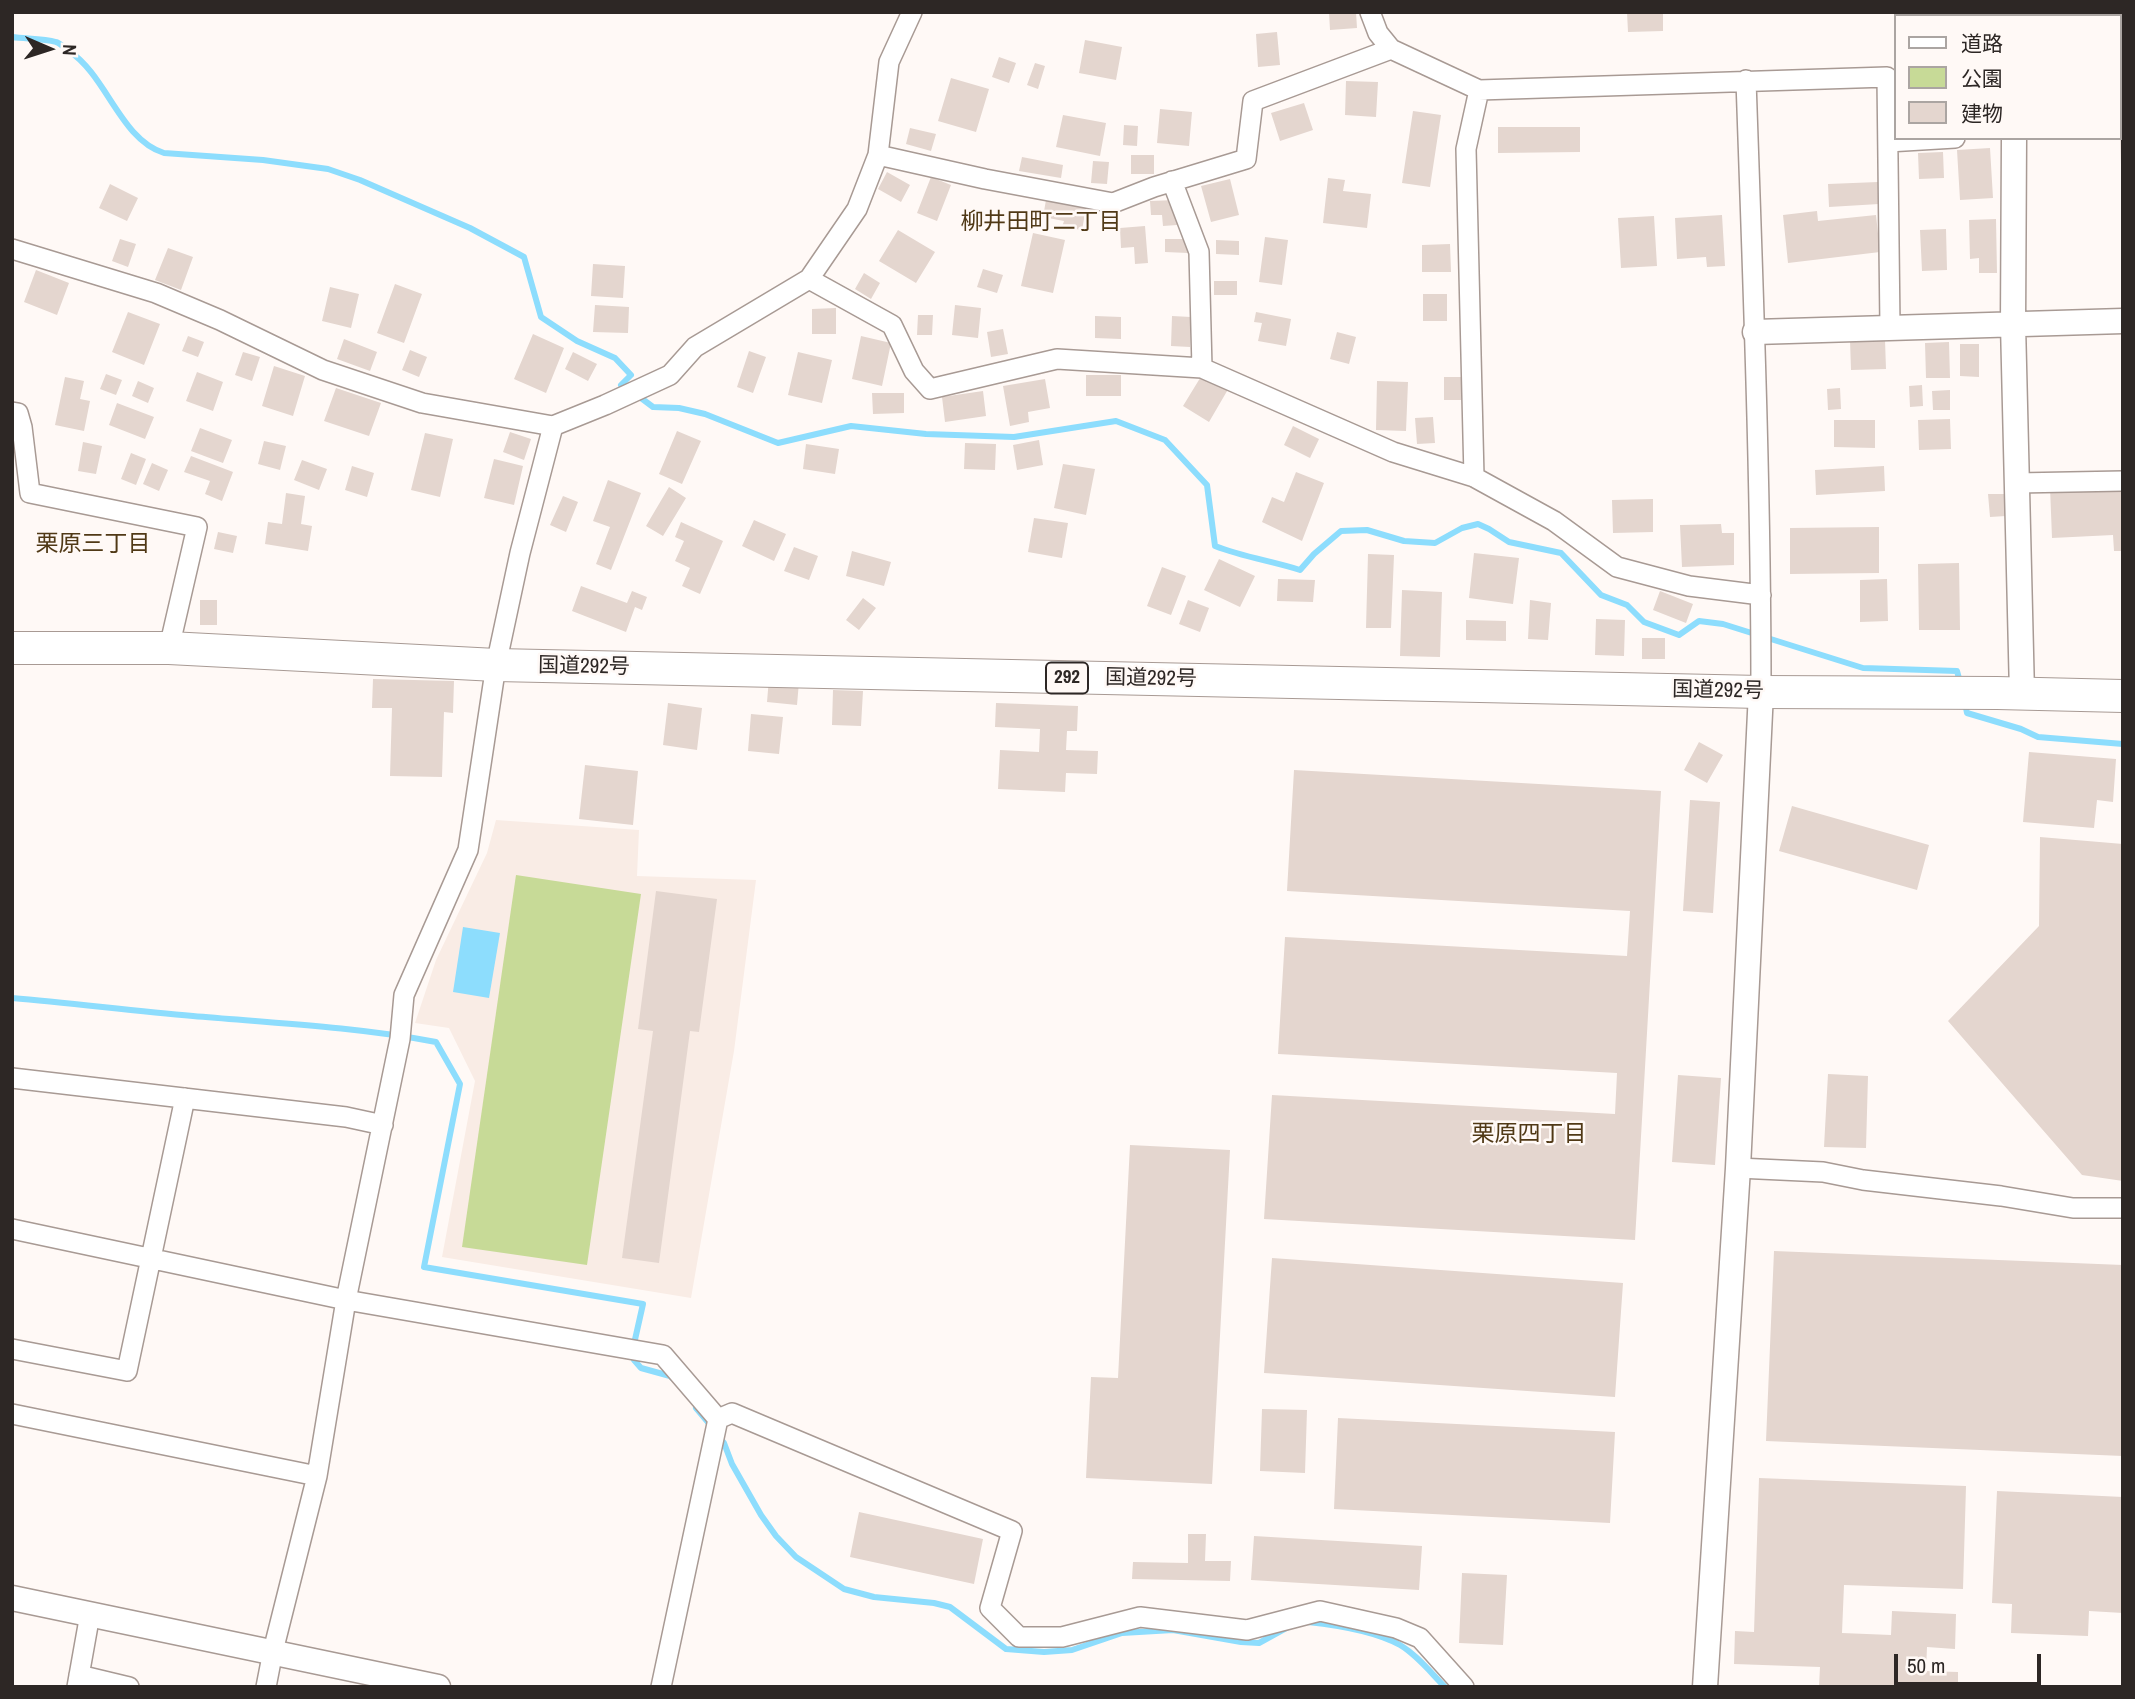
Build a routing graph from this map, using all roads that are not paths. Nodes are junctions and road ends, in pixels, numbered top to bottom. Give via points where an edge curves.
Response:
1 (912, 12) edge
2 (1370, 12) edge
3 (1391, 49) junction
4 (1746, 80) junction
5 (1479, 90) junction
6 (1922, 140) edge
7 (2014, 140) edge
8 (1888, 142) junction
9 (878, 155) junction
10 (1172, 181) junction
11 (12, 249) edge
12 (808, 279) junction
13 (2123, 321) edge
14 (2013, 324) junction
15 (1890, 327) junction
16 (1755, 332) junction
17 (1202, 368) junction
18 (12, 412) edge
19 (553, 426) junction
20 (1474, 477) junction
21 (2123, 481) edge
22 (2017, 483) junction
23 (1761, 595) junction
24 (12, 648) edge
25 (169, 649) junction
26 (496, 665) junction
27 (1761, 692) junction
28 (2022, 694) junction
29 (2123, 696) edge
30 (12, 1078) edge
31 (186, 1098) junction
32 (383, 1125) junction
33 (1738, 1168) junction
34 (2123, 1208) edge
35 (12, 1229) edge
36 (149, 1259) junction
37 (346, 1300) junction
38 (12, 1349) edge
39 (12, 1414) edge
40 (718, 1419) junction
41 (317, 1476) junction
42 (12, 1598) edge
43 (90, 1614) junction
44 (273, 1651) junction
45 (78, 1681) edge
46 (130, 1687) edge
47 (266, 1687) edge
48 (438, 1687) edge
49 (662, 1687) edge
50 (1464, 1687) edge
51 (1705, 1687) edge

1 - 9 street via 889,62
2 - 3 street
3 - 5 street
3 - 10 street via 1253,101 1246,159
4 - 5 street
4 - 8 street via 1887,77
4 - 16 street
5 - 20 street via 1466,149
6 - 8 street
7 - 14 street
8 - 15 street
9 - 10 street via 1113,203
9 - 12 street via 857,209
10 - 17 street via 1199,252
11 - 19 street via 156,293 323,370 397,395
12 - 17 street via 892,325 914,371 930,389 1057,359
12 - 19 street via 695,347 670,375
13 - 14 street
14 - 15 street
14 - 22 street
15 - 16 street
16 - 23 street
17 - 20 street via 1394,452
18 - 25 street via 18,413 22,428 30,493 197,527
19 - 26 street
20 - 23 street via 1554,522 1616,567 1689,586
21 - 22 street
22 - 28 street
23 - 27 street
24 - 25 highway, 国道292号 / 292
25 - 26 highway, 国道292号 / 292
26 - 27 highway, 国道292号 / 292
26 - 32 street via 468,850 404,995
27 - 28 highway, 国道292号 / 292
27 - 33 street
28 - 29 highway, 国道292号 / 292
30 - 31 street
31 - 32 street
31 - 36 street
32 - 37 street
33 - 34 street via 1823,1172 2073,1208
33 - 51 street
35 - 36 street
36 - 37 street
36 - 38 street via 127,1371
37 - 40 street via 663,1355
37 - 41 street
39 - 41 street
40 - 49 street
40 - 50 street via 732,1413 1012,1531 990,1608 1019,1637 1062,1637 1140,1617 1247,1630 1320,1611 1420,1638
41 - 44 street
42 - 43 street
43 - 44 street
43 - 45 street
44 - 47 street
44 - 48 street
45 - 46 street

